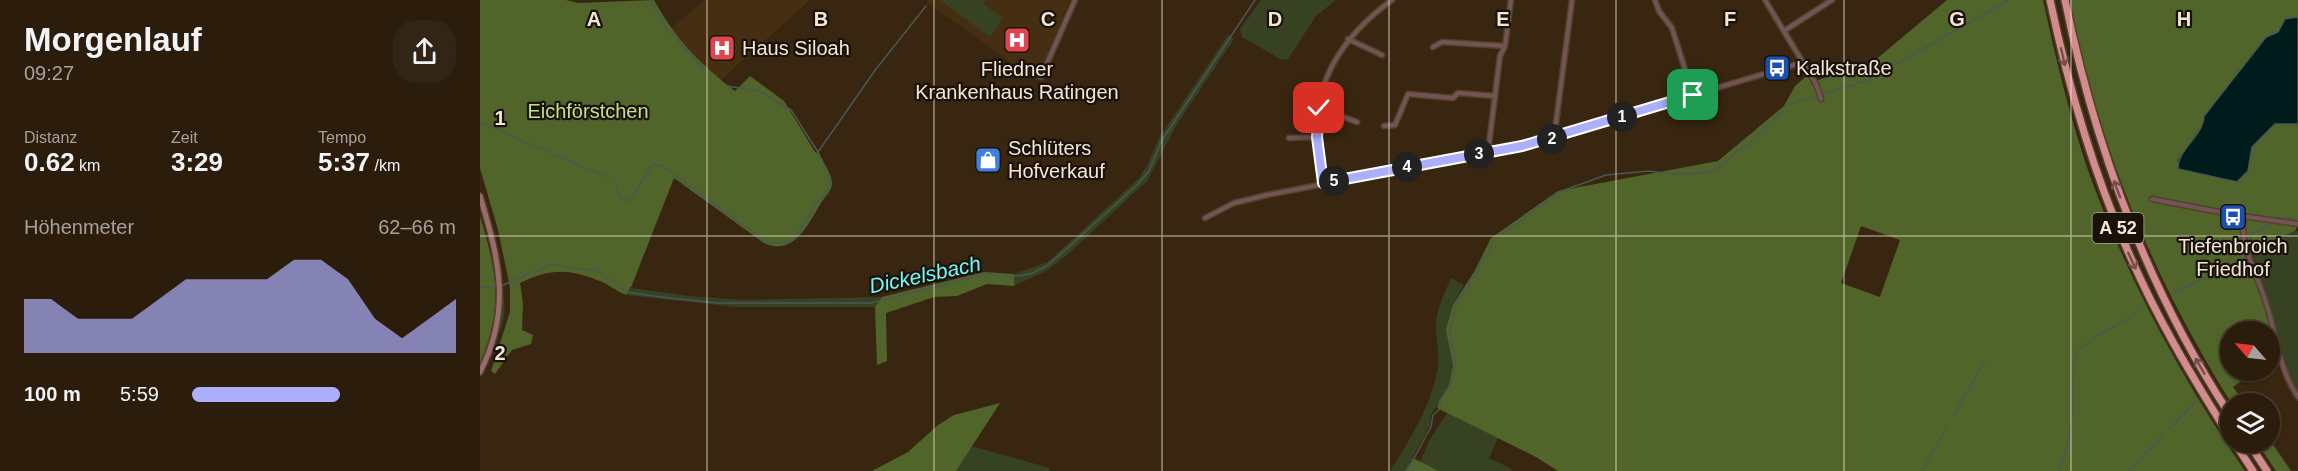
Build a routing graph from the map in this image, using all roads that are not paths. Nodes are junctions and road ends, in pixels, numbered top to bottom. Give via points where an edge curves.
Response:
1 (1075, 0) edge
2 (1392, 0) edge
3 (1511, 0) edge
4 (1572, 0) edge
5 (1656, 0) edge
6 (1765, 0) edge
7 (1832, 0) edge
8 (2050, 0) edge
9 (2065, 0) edge
10 (1784, 31) junction
11 (1348, 39) junction
12 (1505, 46) junction
13 (1433, 47) dead end
14 (1382, 55) dead end
15 (1804, 62) junction
16 (1041, 77) dead end
17 (1693, 95) junction
18 (1495, 96) junction
19 (1821, 99) dead end
20 (1319, 108) junction
21 (1357, 122) dead end
22 (1384, 126) dead end
23 (1317, 137) junction
24 (1289, 138) dead end
25 (1554, 138) junction
26 (1488, 152) junction
27 (1323, 183) junction
28 (480, 196) edge
29 (2152, 199) dead end
30 (2244, 217) junction
31 (1205, 218) dead end
32 (2298, 224) edge
33 (480, 372) edge
34 (2298, 397) edge
35 (2220, 399) edge
36 (2220, 420) edge
37 (2241, 453) edge
38 (2255, 453) edge
39 (2253, 471) edge
40 (2267, 471) edge

1 - 16 street
2 - 11 street via 1368,17
3 - 12 street
4 - 25 street
5 - 17 street via 1672,28
6 - 10 street
7 - 10 street
8 -> 36 highway, A 52 via 2084,135 2127,249 2172,340
35 -> 9 highway, A 52 via 2172,317 2140,248 2097,130
10 - 15 street
11 - 14 street
11 - 20 street via 1332,66
12 - 13 street via 1442,42
12 - 18 street
15 - 17 street
15 - 19 street
17 - 25 street
18 - 22 street via 1408,94 1395,124
18 - 26 street
20 - 21 street
20 - 23 street
23 - 24 street
23 - 27 street
25 - 26 street
26 - 27 street
27 - 31 street via 1234,203
28 - 33 main road via 495,248 500,286 494,338
29 - 30 street
30 - 32 street
30 - 34 street via 2244,237 2267,306 2281,366
37 - 39 highway
38 - 40 highway

